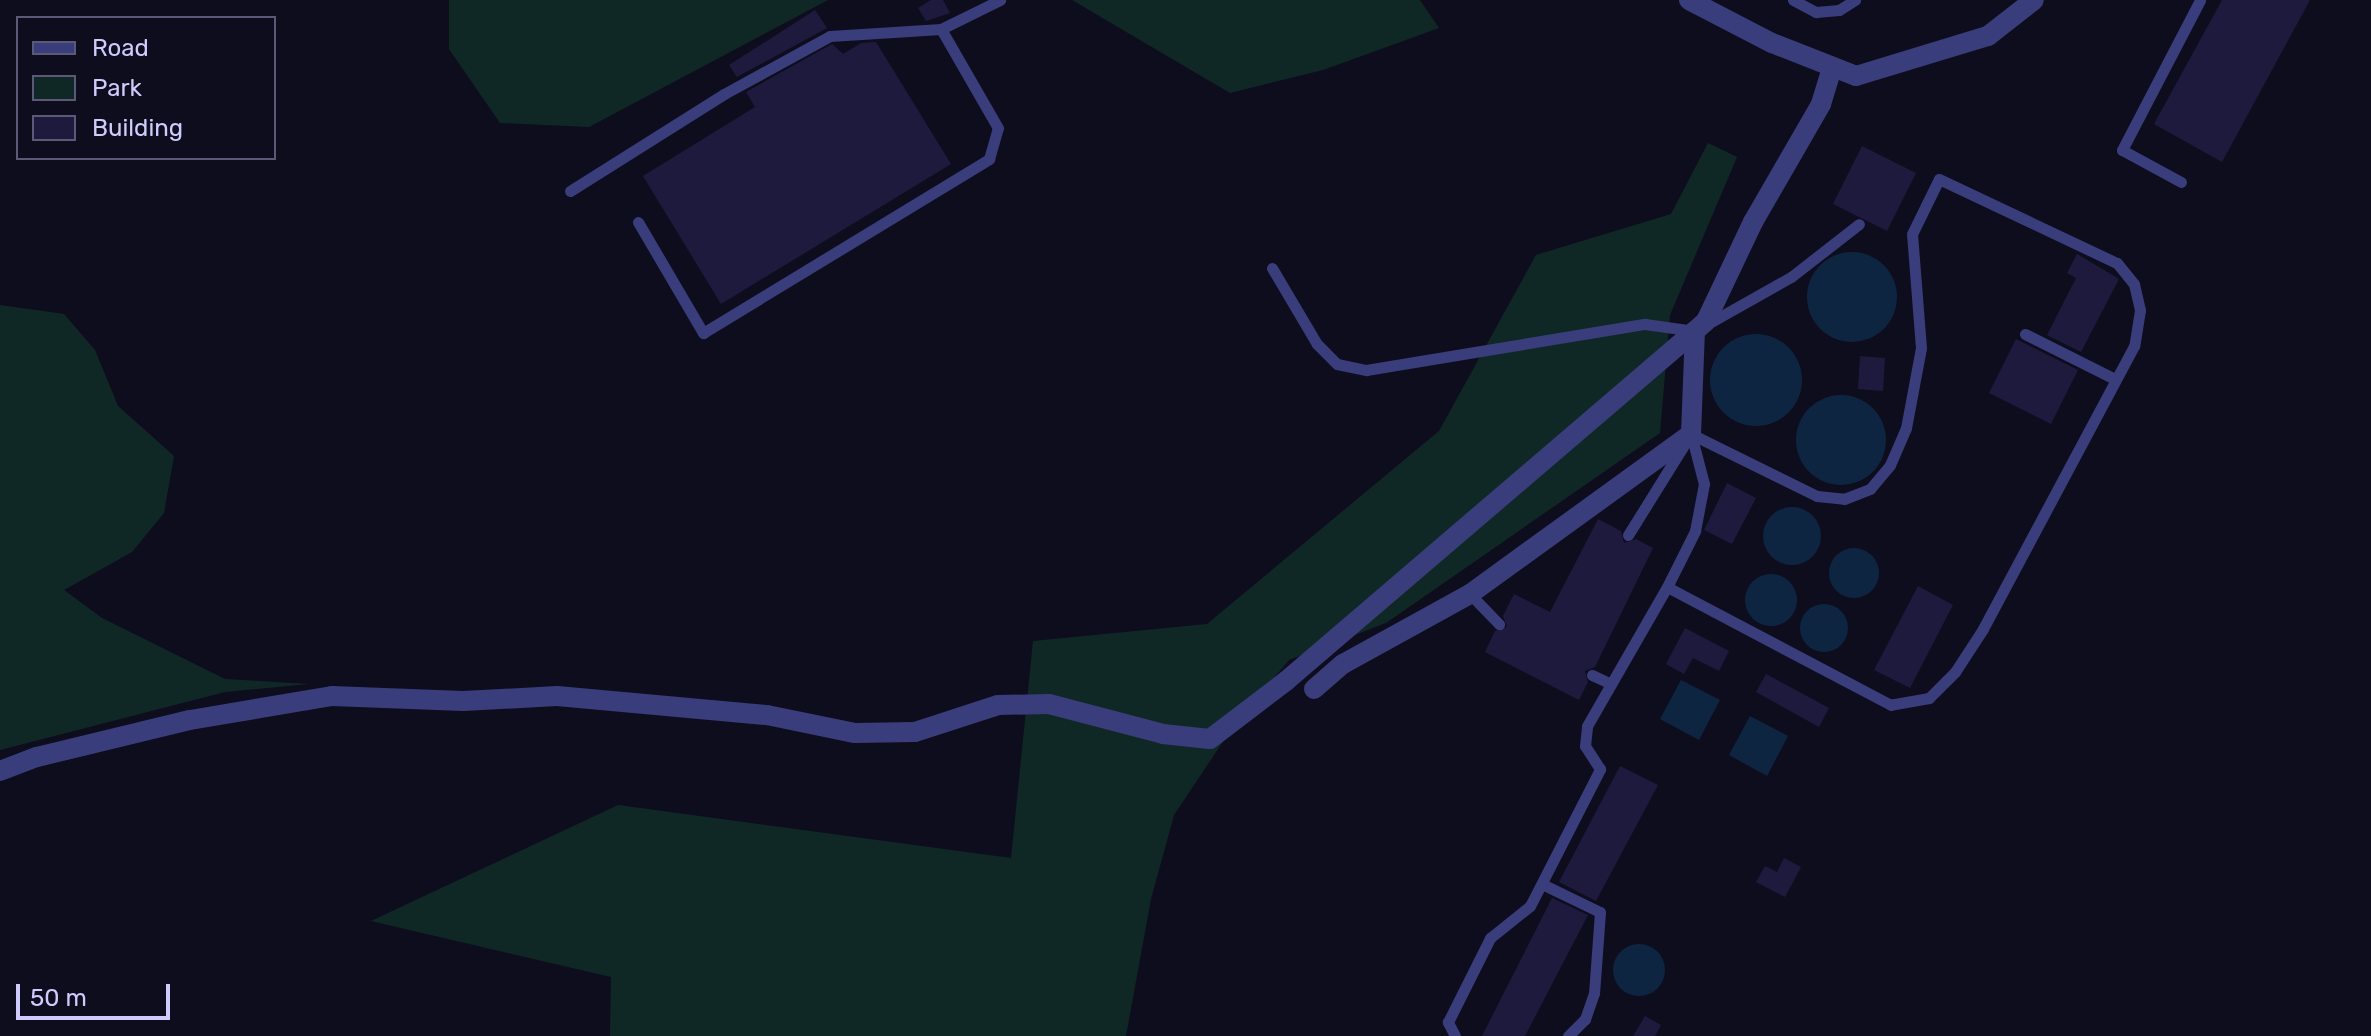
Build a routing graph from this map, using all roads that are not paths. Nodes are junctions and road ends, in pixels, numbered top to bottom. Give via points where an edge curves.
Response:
1 (1000, 0) edge
2 (1689, 0) edge
3 (1793, 0) edge
4 (1855, 0) edge
5 (2034, 0) edge
6 (2200, 0) edge
7 (941, 29) junction
8 (1831, 71) junction
9 (2181, 182) dead end
10 (570, 191) dead end
11 (638, 222) dead end
12 (1859, 224) dead end
13 (1272, 268) dead end
14 (1695, 331) junction
15 (2025, 334) dead end
16 (2115, 379) junction
17 (1691, 434) junction
18 (1628, 535) dead end
19 (1667, 587) junction
20 (1470, 594) junction
21 (1499, 624) dead end
22 (1592, 675) dead end
23 (1611, 684) junction
24 (1314, 689) dead end
25 (0, 771) edge
26 (1542, 884) junction
27 (1455, 1036) edge
28 (1568, 1036) edge

1 - 7 lane
2 - 8 street
3 - 4 lane via 1816,12 1839,10
5 - 8 street via 1988,36 1952,49 1856,76
6 - 9 lane via 2122,150
7 - 10 lane via 830,36 724,94
7 - 11 lane via 998,128 989,159 703,333
8 - 14 street via 1821,104 1753,222 1706,321
12 - 14 lane via 1791,277
13 - 14 lane via 1317,344 1337,364 1366,370 1645,324
14 - 17 street
14 - 25 street via 1286,681 1210,739 1163,734 1049,704 998,705 915,732 855,733 767,715 557,696 463,701 332,696 190,720
15 - 16 lane
16 - 17 lane via 2134,346 2140,310 2134,284 2117,263 1939,179 1912,234 1921,348 1906,428 1890,465 1870,489 1844,499 1817,496
16 - 19 lane via 1983,629 1955,672 1929,698 1891,705
17 - 18 lane
17 - 19 lane via 1704,484 1695,531
17 - 20 street
19 - 23 lane
20 - 21 lane
20 - 24 street via 1343,664
22 - 23 lane
23 - 26 lane via 1587,726 1585,746 1600,769
26 - 27 lane via 1530,906 1490,938 1448,1022
26 - 28 lane via 1600,912 1594,993 1585,1019

